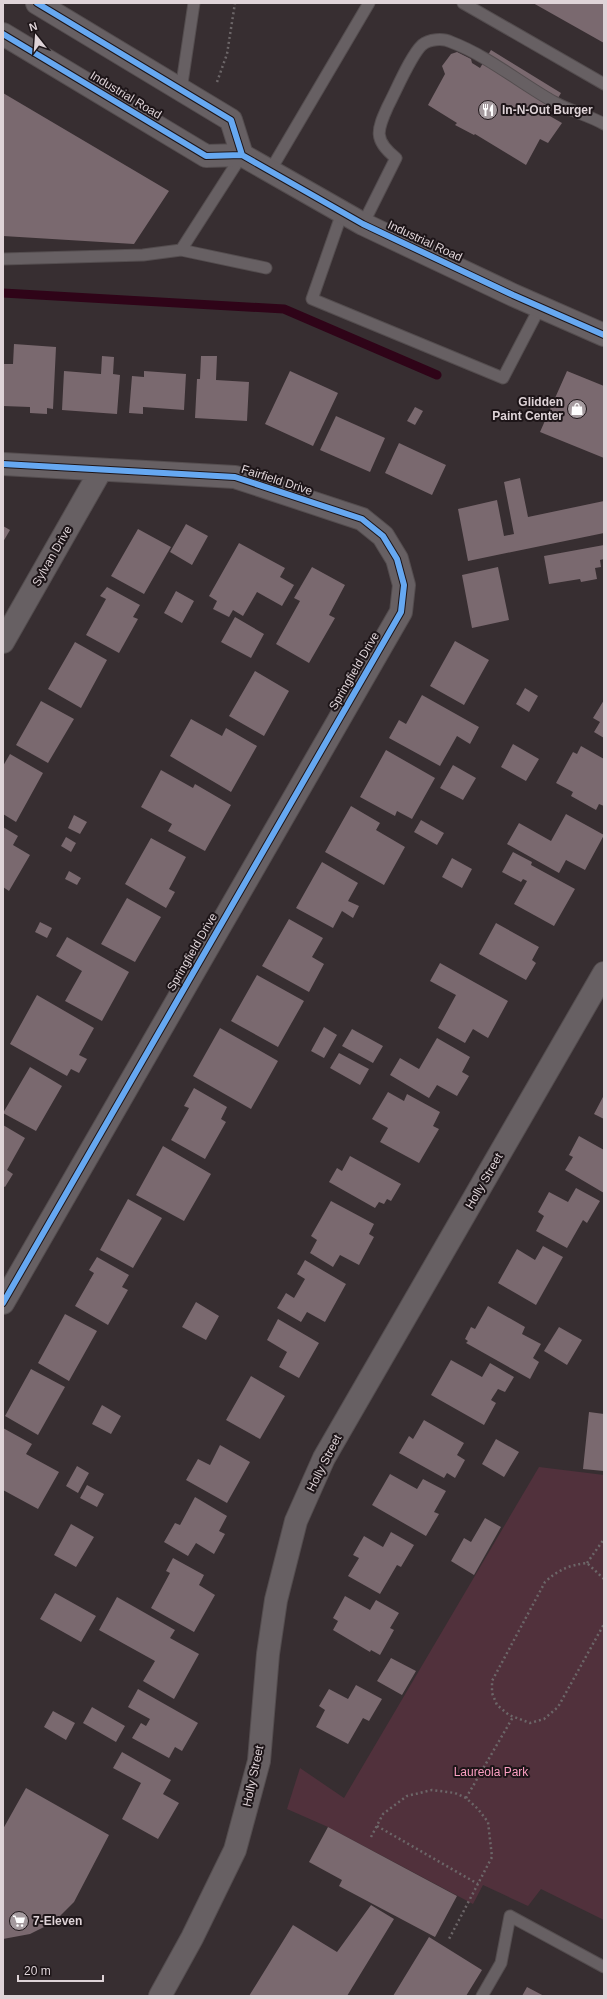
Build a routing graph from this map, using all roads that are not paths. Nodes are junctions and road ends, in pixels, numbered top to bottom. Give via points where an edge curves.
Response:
1 (37, 3) edge
2 (194, 3) edge
3 (369, 3) edge
4 (463, 3) edge
5 (3, 34) edge
6 (604, 84) edge
7 (181, 90) junction
8 (604, 124) edge
9 (242, 155) junction
10 (270, 171) junction
11 (342, 213) junction
12 (363, 224) junction
13 (181, 250) junction
14 (3, 258) edge
15 (266, 268) dead end
16 (540, 307) junction
17 (604, 335) edge
18 (3, 464) edge
19 (101, 470) junction
20 (401, 612) joint
21 (3, 642) edge
22 (604, 973) edge
23 (3, 1303) edge
24 (604, 1967) edge
25 (160, 1996) edge
26 (482, 1996) edge

1 - 7 main road
2 - 7 lane
3 - 10 lane
4 - 6 lane
5 - 9 main road, Industrial Road via 206,156
7 - 9 main road via 231,120
8 - 12 lane via 555,103 450,41 434,40 422,45 379,125 379,137 384,149 396,158
9 - 10 main road, Industrial Road
9 - 13 lane
10 - 11 main road, Industrial Road
11 - 12 main road, Industrial Road
11 - 16 lane via 312,299 503,378
12 - 16 main road, Industrial Road
13 - 14 lane via 143,255
13 - 15 lane
16 - 17 main road, Industrial Road
18 - 19 main road, Fairfield Drive
19 - 20 main road, Fairfield Drive via 235,477 362,519 383,536 397,559 404,585
19 - 21 main road, Sylvan Drive
20 - 23 main road, Springfield Drive
22 - 25 main road, Holly Street via 324,1458 296,1521 276,1600 268,1654 259,1761 235,1850
24 - 26 lane via 510,1916 501,1963

